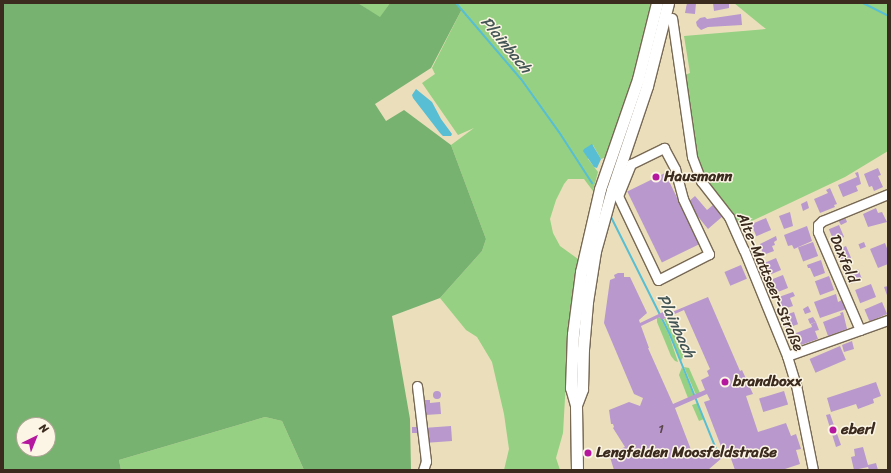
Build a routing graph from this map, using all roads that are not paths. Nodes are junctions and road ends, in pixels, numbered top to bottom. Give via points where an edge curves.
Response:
1 (657, 3) edge
2 (668, 3) edge
3 (672, 18) dead end
4 (675, 170) joint
5 (888, 194) edge
6 (888, 320) edge
7 (860, 330) junction
8 (787, 356) junction
9 (416, 386) dead end
10 (576, 405) junction
11 (423, 470) edge
12 (578, 470) edge
13 (813, 470) edge

1 - 10 main road via 638,79 600,189 586,245 573,334 571,388
2 - 10 main road via 647,86 612,190 595,251 587,302 582,389
3 - 8 street, Alte-Mattseer-Straße via 692,156 697,172 706,189 729,217
4 - 4 street via 664,148 632,164 618,196 658,280 709,254 683,199
5 - 7 street, Daxfeld via 822,220 818,225 818,232
6 - 7 street
7 - 8 street
8 - 13 street, Alte-Mattseer-Straße via 796,385
9 - 11 street via 426,461
10 - 12 main road

